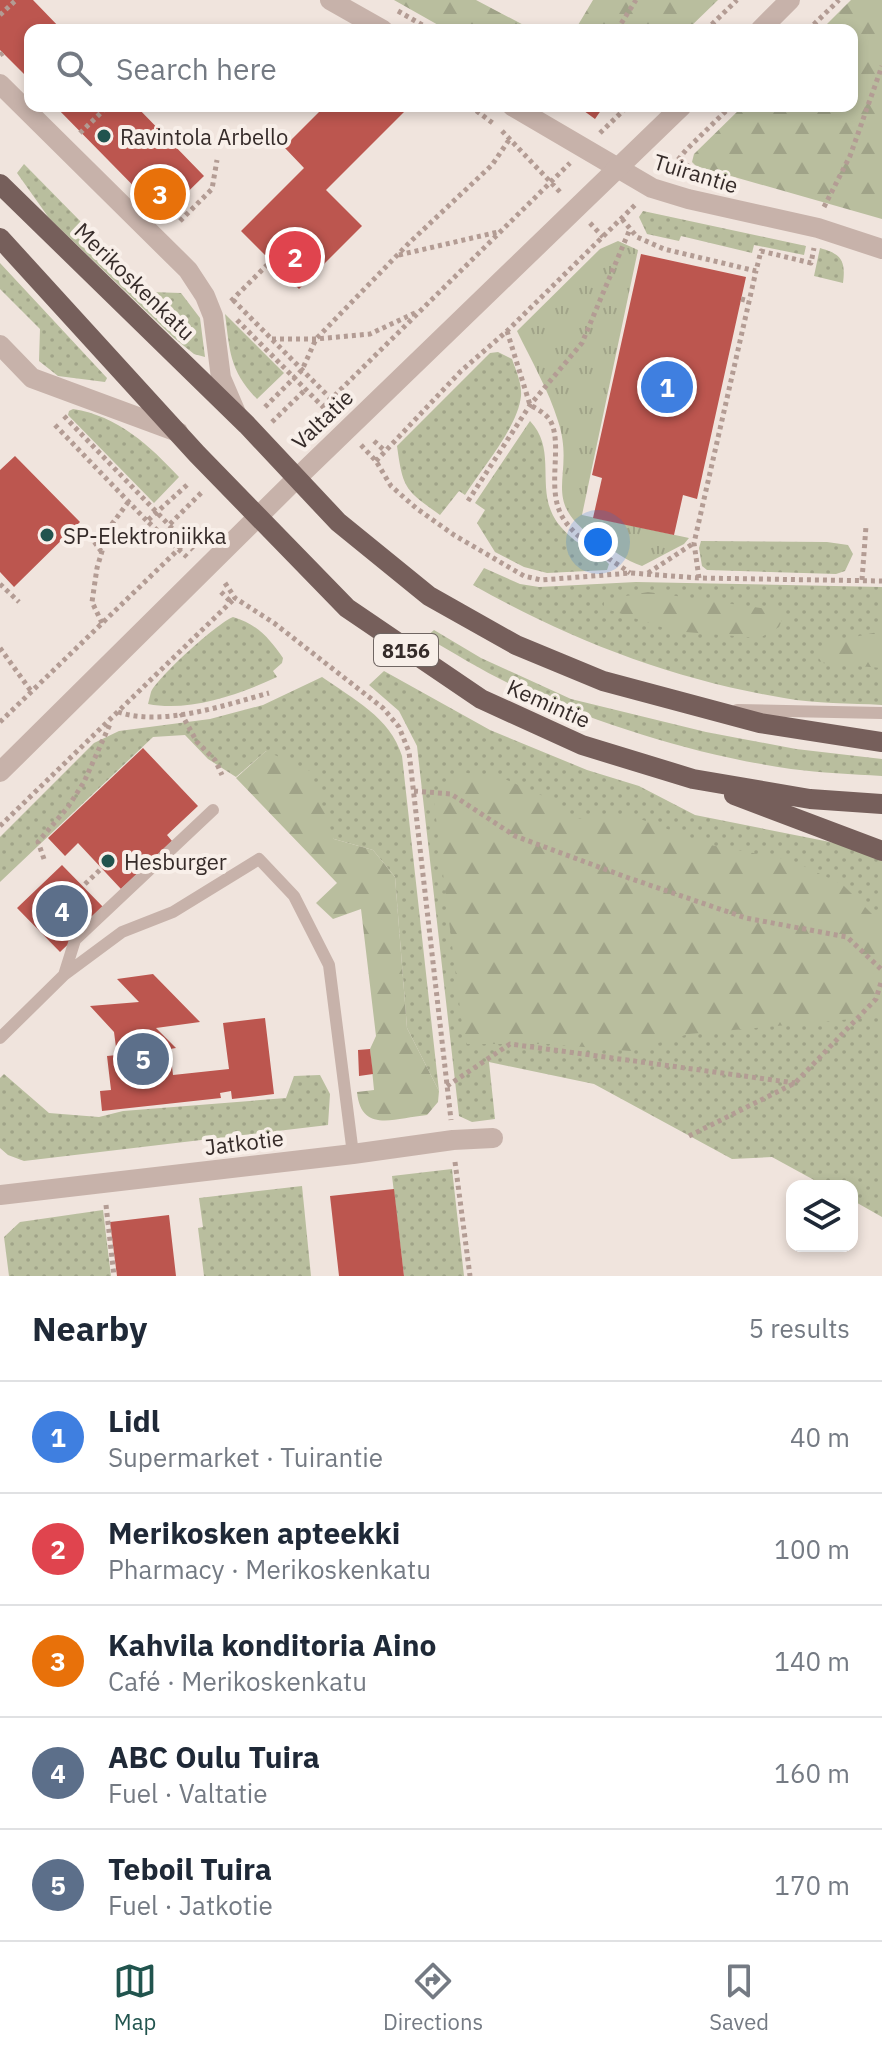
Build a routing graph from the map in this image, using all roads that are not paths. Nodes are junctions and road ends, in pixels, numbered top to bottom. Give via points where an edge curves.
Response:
1 (330, 0) edge
2 (790, 0) edge
3 (372, 24) edge
4 (766, 24) edge
5 (0, 84) edge
6 (24, 108) edge
7 (28, 112) edge
8 (522, 112) edge
9 (676, 112) edge
10 (618, 169) junction
11 (0, 184) edge
12 (0, 238) edge
13 (882, 249) edge
14 (0, 345) edge
15 (236, 413) junction
16 (178, 432) junction
17 (297, 478) junction
18 (257, 517) junction
19 (705, 710) junction
20 (882, 713) edge
21 (882, 742) edge
22 (0, 772) edge
23 (693, 779) junction
24 (882, 804) edge
25 (213, 810) dead end
26 (882, 851) edge
27 (64, 975) junction
28 (0, 1038) edge
29 (493, 1138) dead end
30 (353, 1154) junction
31 (0, 1195) edge

1 - 3 street
2 - 4 street
5 - 6 street, Merikoskenkatu
7 - 15 street, Merikoskenkatu via 188,270 213,316 221,378
8 - 10 street, Tuirantie
9 - 10 street, Valtatie
10 - 13 street, Tuirantie via 652,188 688,199 818,228
10 - 17 street, Valtatie
11 - 15 main road, Merikoskenkatu
12 - 16 main road
14 - 16 street via 32,378
15 - 17 main road, Merikoskenkatu
16 - 18 main road
17 - 18 street, Valtatie
17 - 19 main road, Kemintie / 8156 via 338,522 429,596 516,645 603,681
18 - 22 street, Valtatie
18 - 23 main road, Kemintie / 8156 via 347,608 481,699 582,745
19 - 20 lane
19 - 21 main road, Kemintie / 8156
23 - 24 main road, Kemintie / 8156 via 810,799
23 - 26 main road
25 - 27 lane via 75,940
27 - 28 lane
27 - 30 lane via 122,932 173,912 259,859 294,896 329,965
29 - 30 street, Jatkotie
30 - 31 street, Jatkotie

